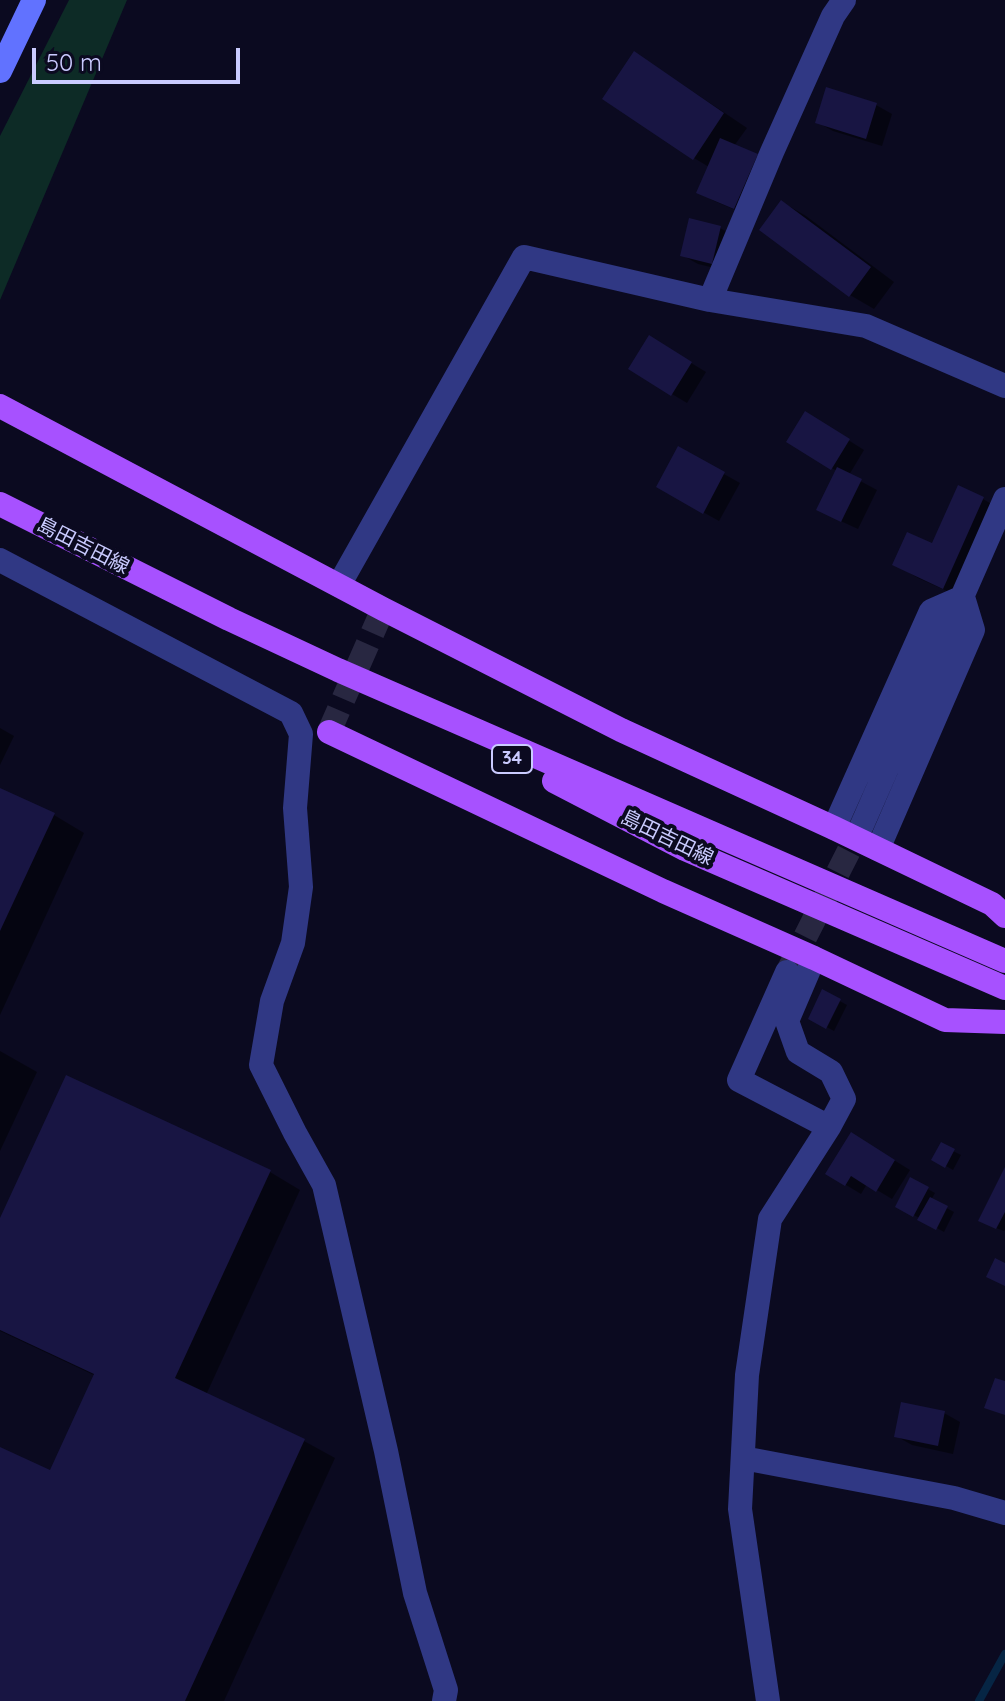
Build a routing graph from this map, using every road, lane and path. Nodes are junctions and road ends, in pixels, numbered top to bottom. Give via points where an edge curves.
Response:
1 (34, 0) edge
2 (844, 0) edge
3 (0, 71) edge
4 (710, 300) junction
5 (1005, 386) edge
6 (0, 406) edge
7 (1005, 499) edge
8 (0, 504) edge
9 (0, 560) edge
10 (339, 585) junction
11 (963, 597) junction
12 (338, 670) junction
13 (329, 732) dead end
14 (862, 825) tunnel mouth
15 (834, 828) junction
16 (878, 849) junction
17 (1005, 916) edge
18 (814, 958) junction
19 (1005, 961) edge
20 (787, 972) tunnel mouth
21 (1005, 988) edge
22 (1005, 1022) edge
23 (829, 1127) junction
24 (743, 1458) junction
25 (1005, 1513) edge
26 (444, 1701) edge
27 (768, 1701) edge

1 - 3 main road
2 - 4 street
4 - 5 street via 866,326
4 - 10 street via 524,257
6 - 10 main road
7 - 11 street
8 - 12 main road, 島田吉田線 / 34
9 - 26 street via 291,713 301,734 295,808 301,887 293,943 272,1001 261,1065 324,1185 415,1593 446,1690
10 - 15 main road via 621,730
11 - 14 street
11 - 15 street via 931,611
11 - 16 street via 973,630
12 - 19 main road, 島田吉田線 / 34
12 - 21 main road, 島田吉田線 / 34 via 685,849
13 - 18 main road
15 - 16 main road
16 - 17 main road via 992,904
18 - 22 main road via 945,1020
18 - 23 street via 787,1021 798,1052 831,1072 844,1099
20 - 23 street via 739,1080
23 - 24 street via 770,1219 747,1375
24 - 25 street via 954,1498
24 - 27 street via 740,1509

